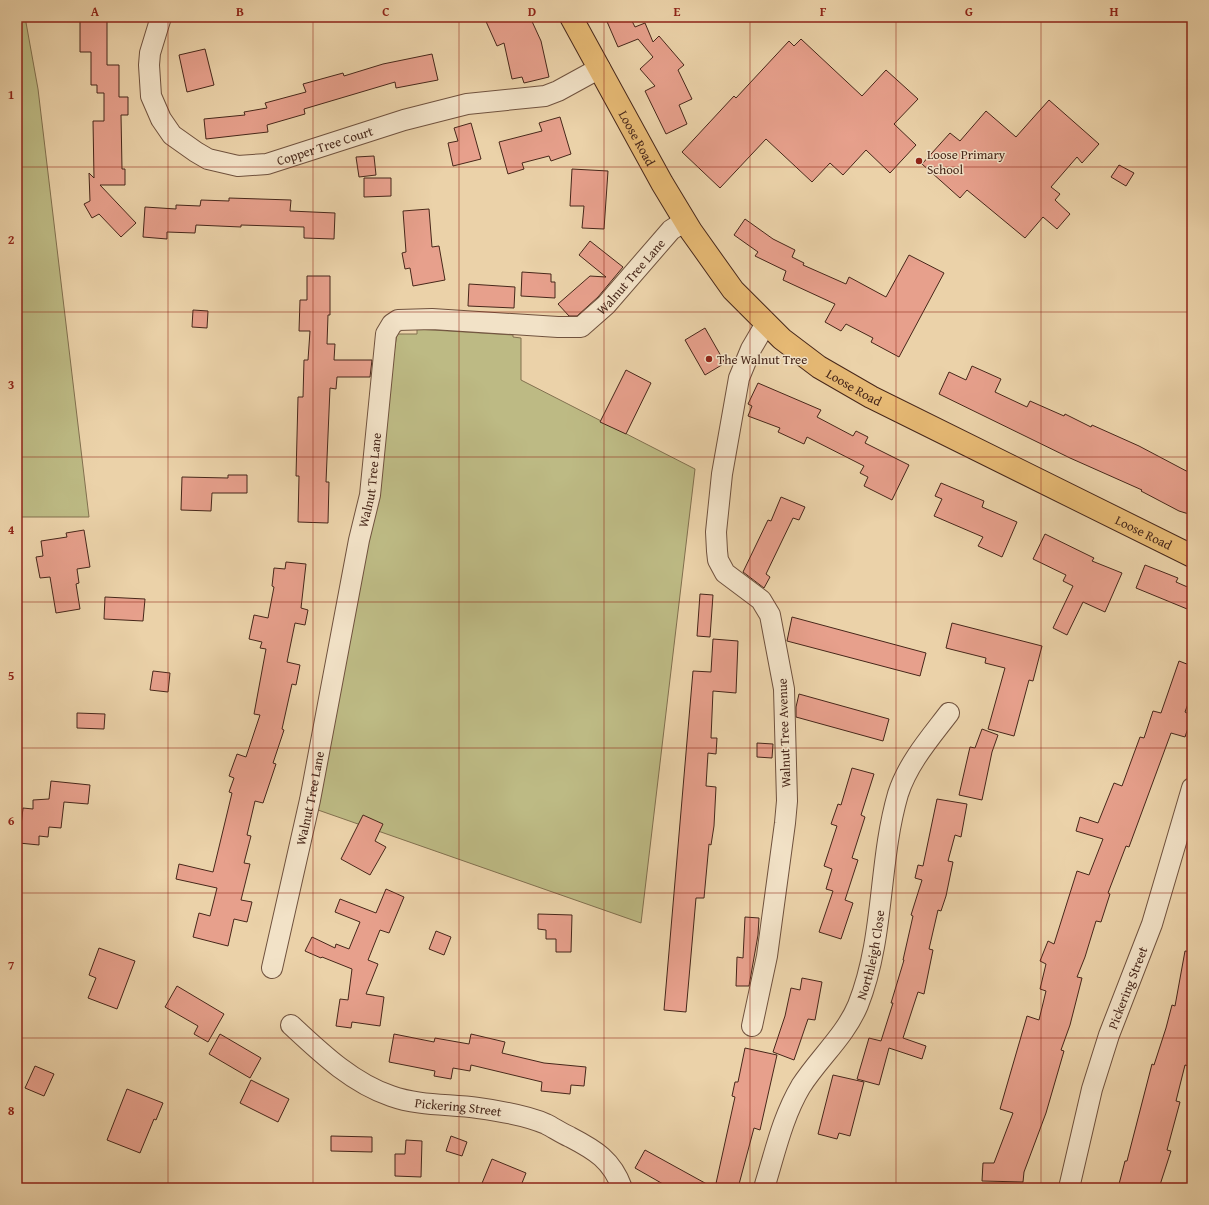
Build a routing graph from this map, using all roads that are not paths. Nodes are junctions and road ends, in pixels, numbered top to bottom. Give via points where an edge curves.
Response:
1 (161, 17) edge
2 (571, 17) edge
3 (600, 68) junction
4 (685, 221) junction
5 (766, 325) junction
6 (1192, 556) edge
7 (949, 713) dead end
8 (1192, 788) edge
9 (272, 968) dead end
10 (291, 1025) dead end
11 (752, 1026) dead end
12 (622, 1188) edge
13 (764, 1188) edge
14 (1069, 1188) edge

1 - 3 street, Copper Tree Court via 149,65 151,96 161,119 172,135 196,152 208,159 238,166 267,164 439,111 485,102 545,96
2 - 3 highway, Loose Road
3 - 4 highway, Loose Road
4 - 5 highway, Loose Road via 718,271
4 - 9 street, Walnut Tree Lane via 671,230 606,305 581,327 432,319 398,320 386,334 370,495 359,540 310,800
5 - 6 highway, Loose Road via 801,355 871,398
5 - 11 street, Walnut Tree Avenue via 751,349 740,378 722,474 716,532 718,560 725,573 761,600 770,615 784,689 786,816 767,956
7 - 13 street, Northleigh Close via 911,764 898,794 886,857 873,952 858,1004 842,1034 814,1067 790,1106 782,1123
8 - 14 street, Pickering Street via 1152,924 1109,1035 1092,1089
10 - 12 street, Pickering Street via 339,1067 390,1096 409,1101 502,1112 545,1124 589,1146 612,1167

